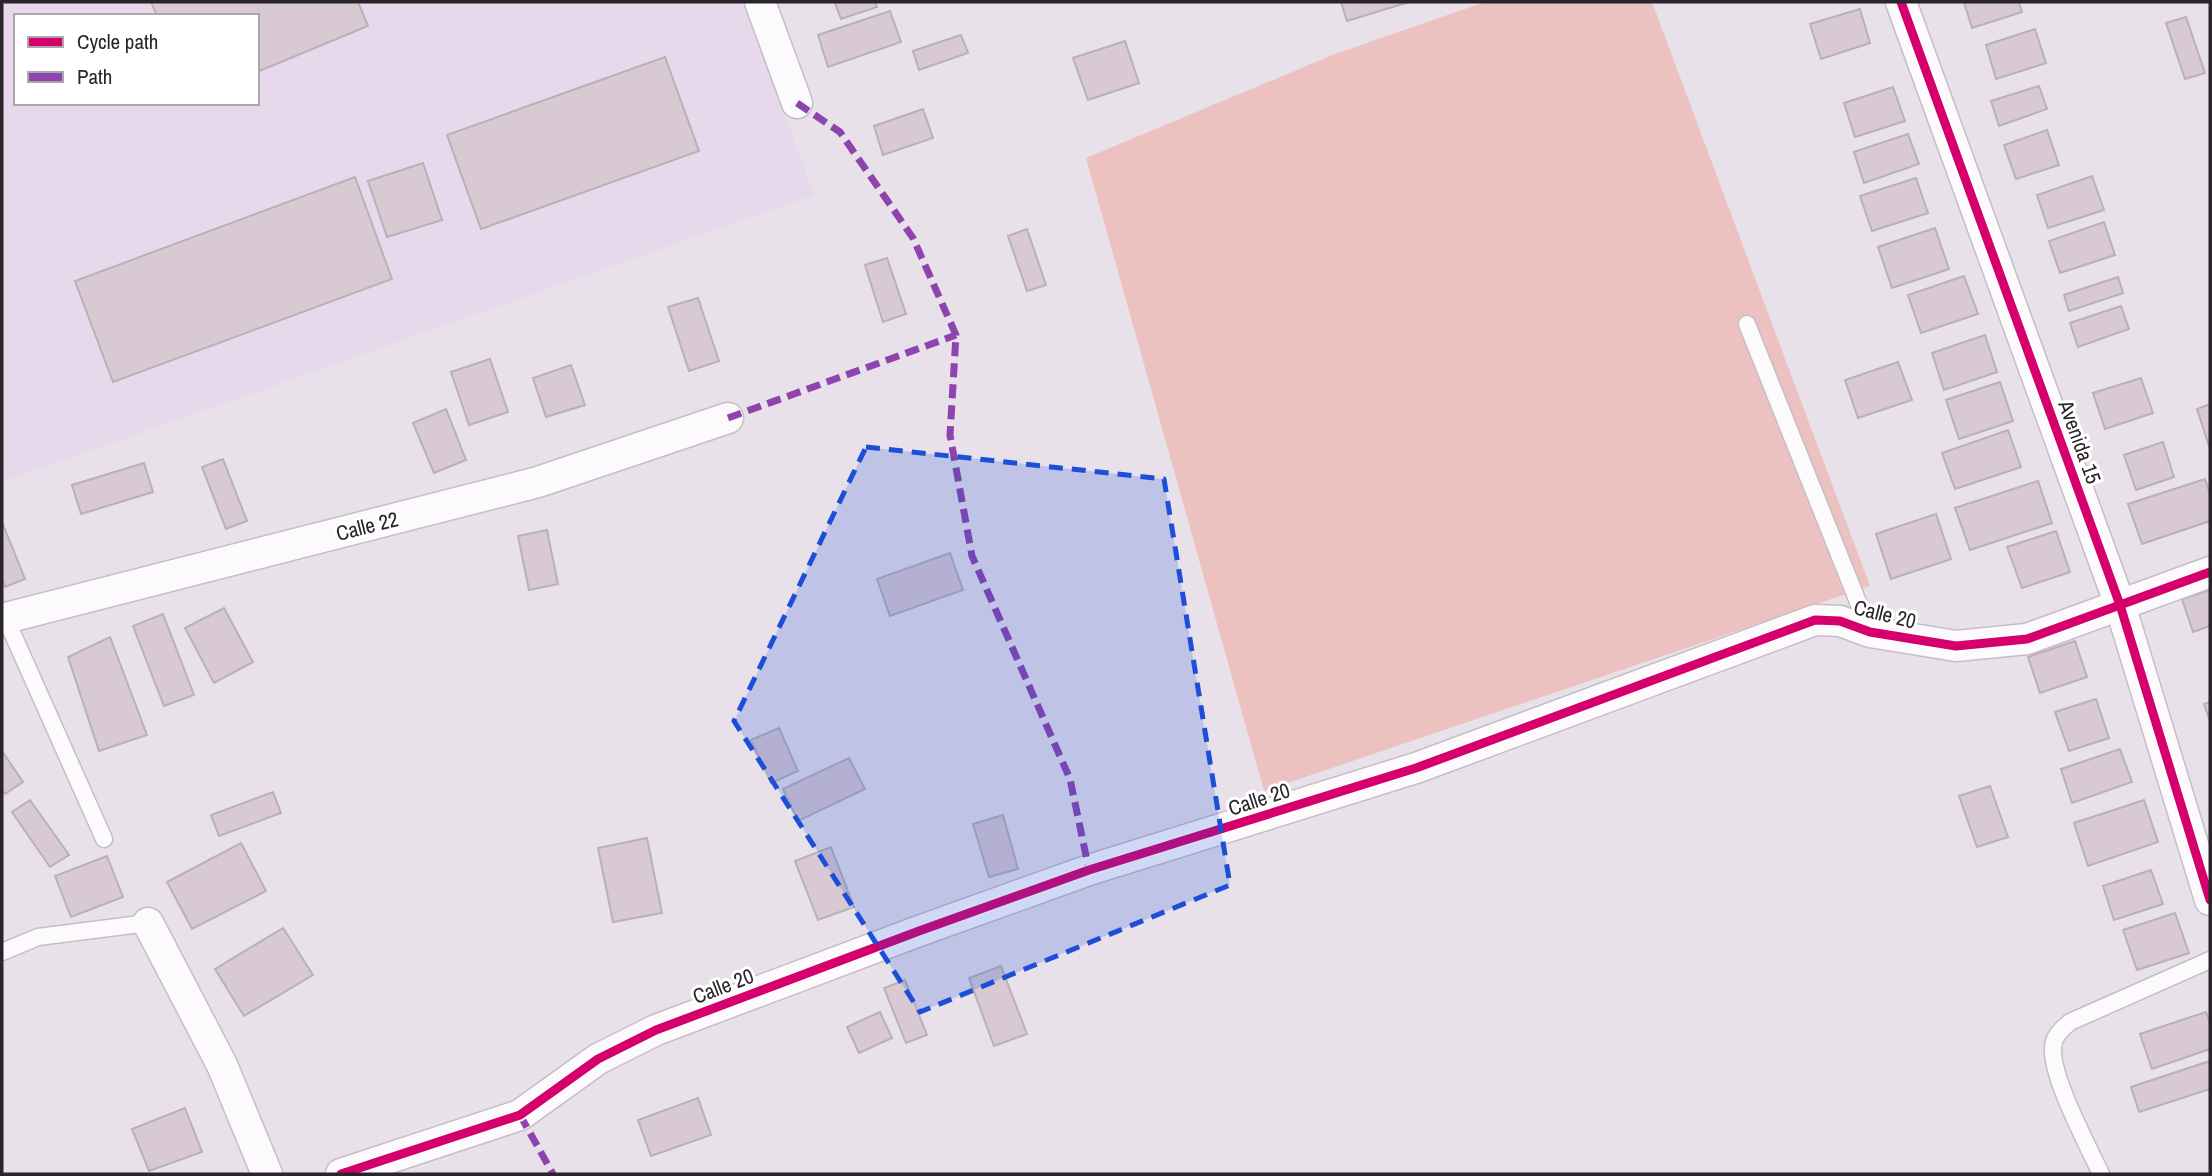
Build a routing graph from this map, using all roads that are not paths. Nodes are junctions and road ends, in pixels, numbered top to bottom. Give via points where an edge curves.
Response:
1 (760, 2) edge
2 (1901, 2) edge
3 (797, 103) dead end
4 (1747, 324) dead end
5 (728, 418) dead end
6 (2210, 572) edge
7 (2120, 605) junction
8 (4, 619) edge
9 (1870, 632) junction
10 (104, 839) dead end
11 (2210, 900) edge
12 (148, 923) joint
13 (2, 952) edge
14 (2210, 960) edge
15 (267, 1174) edge
16 (341, 1174) edge
17 (2101, 1174) edge

1 - 3 street
2 - 7 street, Avenida 15
4 - 9 lane
5 - 8 street, Calle 22 via 538,482
6 - 7 street, Calle 20
7 - 9 street, Calle 20 via 2027,639 1956,646
7 - 11 street, Avenida 15
8 - 10 lane
9 - 16 street, Calle 20 via 1840,621 1815,620 1416,768 1089,870 656,1030 598,1059 520,1115
12 - 13 lane via 38,937
12 - 15 street via 222,1065
14 - 17 lane via 2070,1022 2058,1032 2052,1047 2058,1077

